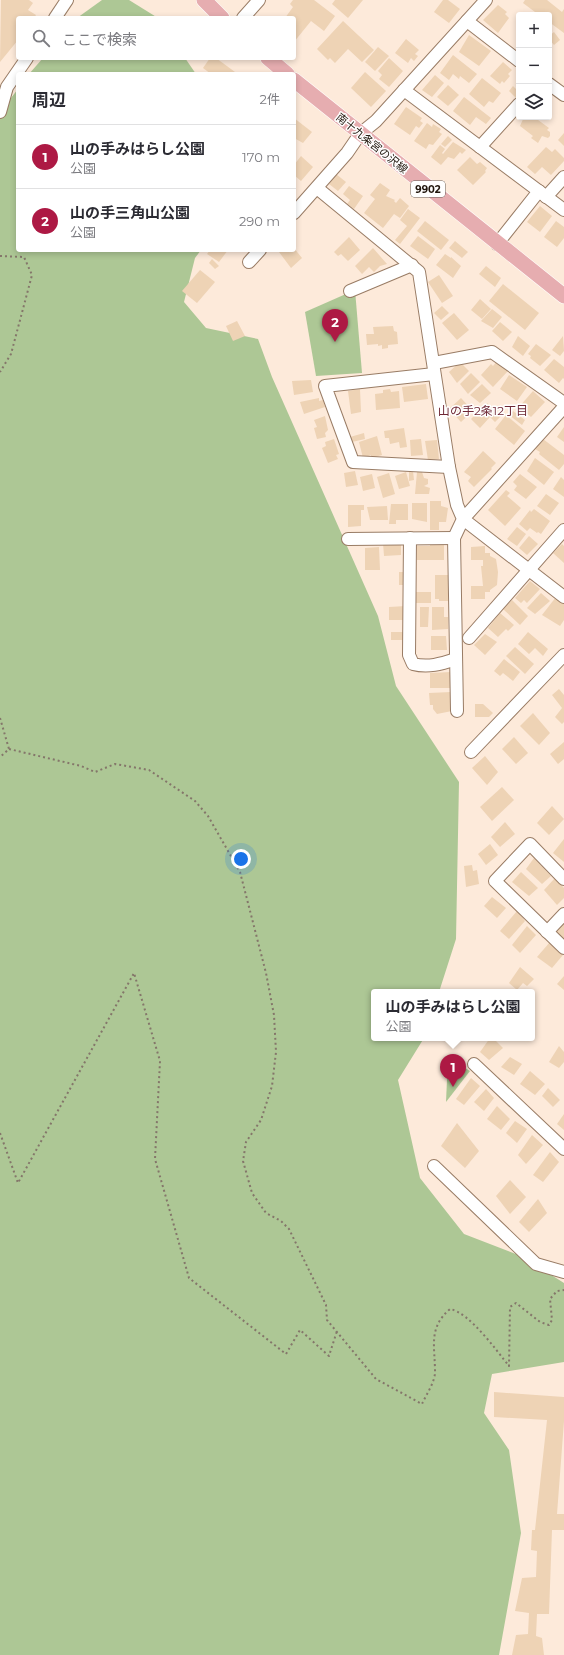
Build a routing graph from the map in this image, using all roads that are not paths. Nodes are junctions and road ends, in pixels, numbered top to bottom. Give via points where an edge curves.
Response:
1 (67, 0) edge
2 (204, 0) edge
3 (259, 0) edge
4 (486, 0) edge
5 (56, 16) edge
6 (220, 16) edge
7 (245, 16) edge
8 (467, 21) junction
9 (516, 59) edge
10 (26, 60) edge
11 (270, 60) edge
12 (17, 72) edge
13 (285, 72) edge
14 (16, 74) edge
15 (296, 82) edge
16 (552, 86) edge
17 (404, 90) junction
18 (564, 96) edge
19 (516, 107) edge
20 (0, 112) edge
21 (360, 134) junction
22 (480, 147) junction
23 (564, 177) edge
24 (316, 188) junction
25 (543, 194) junction
26 (564, 210) edge
27 (296, 211) edge
28 (498, 244) junction
29 (258, 252) edge
30 (249, 262) dead end
31 (412, 265) junction
32 (350, 291) dead end
33 (564, 296) edge
34 (434, 369) junction
35 (564, 403) edge
36 (564, 407) edge
37 (449, 467) junction
38 (463, 519) junction
39 (564, 530) edge
40 (410, 538) junction
41 (454, 538) junction
42 (348, 539) dead end
43 (528, 570) junction
44 (564, 597) edge
45 (469, 638) dead end
46 (564, 655) edge
47 (456, 659) junction
48 (457, 711) dead end
49 (471, 752) dead end
50 (564, 879) edge
51 (564, 914) edge
52 (547, 932) junction
53 (564, 948) edge
54 (474, 1064) dead end
55 (564, 1149) edge
56 (434, 1166) dead end
57 (564, 1272) edge

1 - 5 street
2 - 6 main road
3 - 7 street
4 - 8 street
8 - 9 street
8 - 17 street
10 - 12 street
11 - 13 main road
14 - 20 street via 7,87
15 - 21 main road, 南十九条宮の沢線 / 9902
16 - 18 street
17 - 21 street
17 - 22 street
19 - 22 street
21 - 24 street
21 - 28 main road, 南十九条宮の沢線 / 9902
22 - 25 street
23 - 25 street
24 - 27 street
24 - 31 street
25 - 26 street
25 - 28 street
28 - 33 main road, 南十九条宮の沢線 / 9902
29 - 30 street
31 - 32 street
31 - 34 street via 419,272
34 - 35 street via 492,352
34 - 37 street
34 - 37 street via 324,386 353,462
36 - 38 street
37 - 38 street via 457,505
38 - 41 street
38 - 43 street
39 - 43 street
40 - 41 street
40 - 42 street
40 - 47 street via 409,656 414,664 422,666 439,665
41 - 47 street
43 - 44 street
43 - 45 street
46 - 49 street
47 - 48 street
50 - 52 street via 530,844 495,881
51 - 52 street
52 - 53 street
54 - 55 street
56 - 57 street via 536,1264

